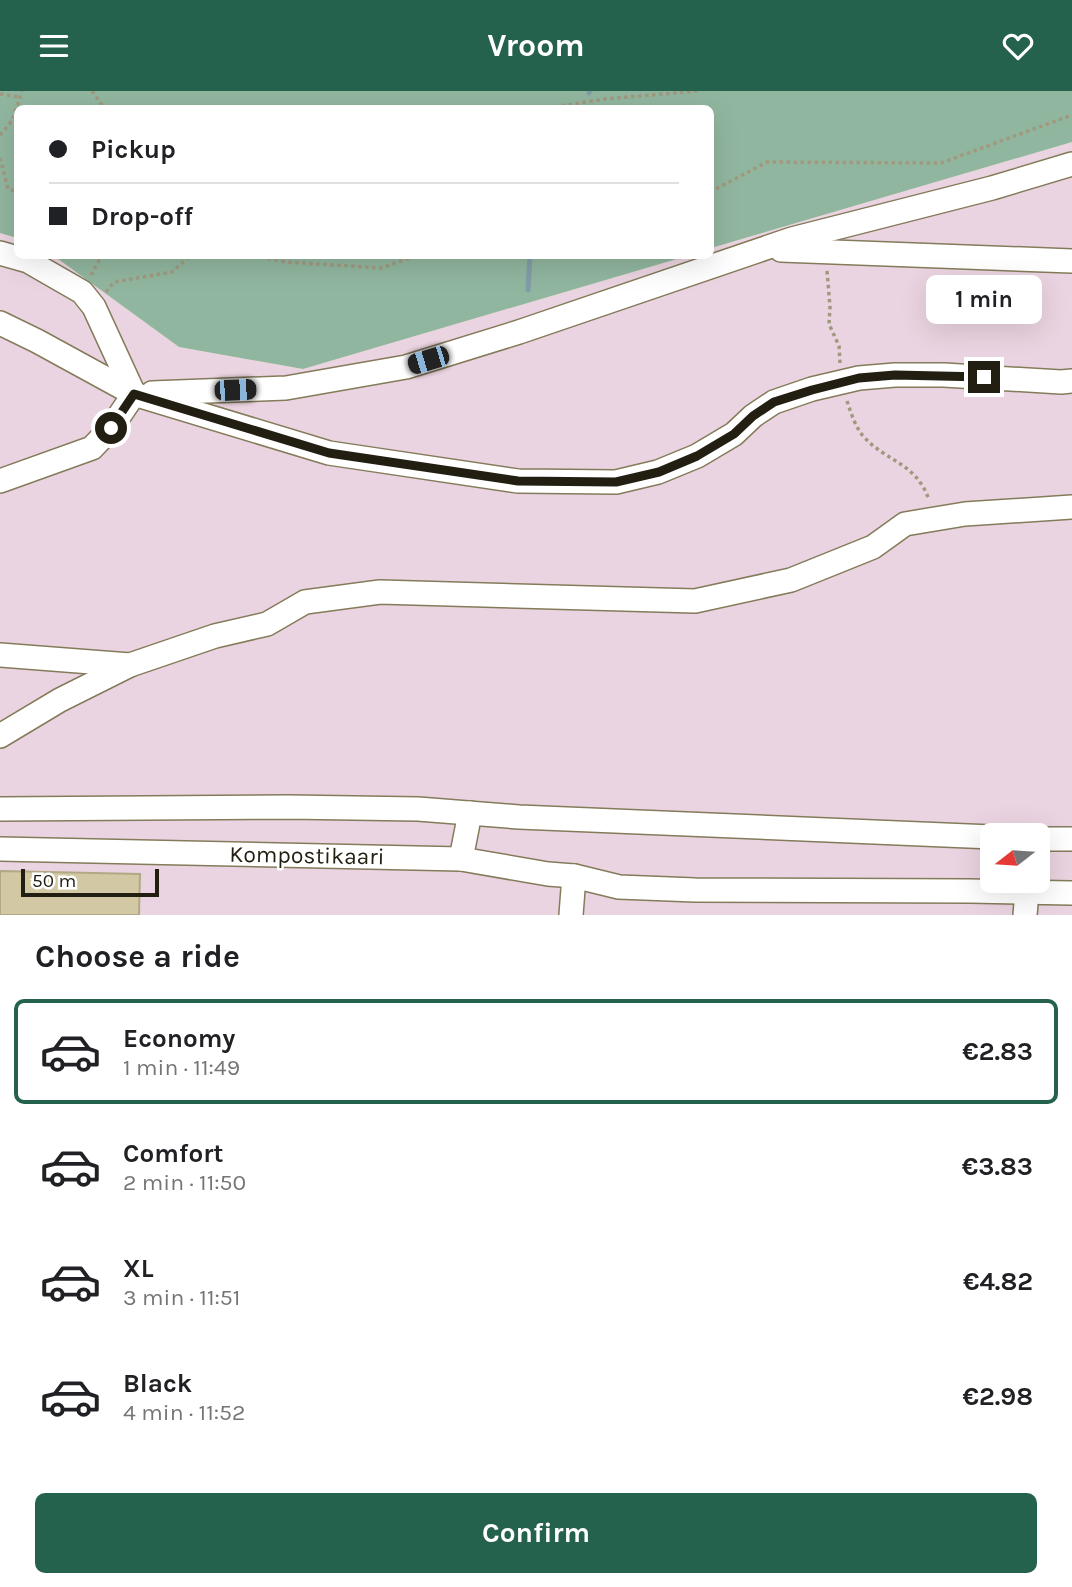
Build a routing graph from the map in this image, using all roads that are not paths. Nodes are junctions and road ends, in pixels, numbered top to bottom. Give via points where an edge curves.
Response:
1 (1072, 164) edge
2 (762, 249) junction
3 (21, 259) edge
4 (1072, 261) edge
5 (0, 323) edge
6 (1072, 381) edge
7 (134, 394) junction
8 (6, 474) edge
9 (1072, 507) edge
10 (0, 655) edge
11 (130, 665) junction
12 (0, 736) edge
13 (0, 809) edge
14 (470, 813) junction
15 (980, 836) edge
16 (1050, 839) edge
17 (1072, 839) edge
18 (0, 849) edge
19 (461, 859) junction
20 (574, 876) junction
21 (1072, 893) edge
22 (1026, 904) edge
23 (571, 915) edge

1 - 2 street
2 - 4 street
2 - 7 street via 406,367 286,389
3 - 7 street via 82,292 94,307
5 - 7 street
6 - 7 street via 944,375 859,378 774,402 697,456 659,472 616,482 518,481 329,453
7 - 8 street via 92,448
9 - 11 street via 905,524 873,547 792,580 695,601 380,592 305,602 267,624
10 - 11 street
11 - 12 street
13 - 14 street via 288,807
14 - 15 street
14 - 19 street
16 - 17 street
18 - 19 street, Kompostikaari
19 - 20 street, Kompostikaari
20 - 22 street, Kompostikaari via 619,887
20 - 23 street
21 - 22 street, Kompostikaari

